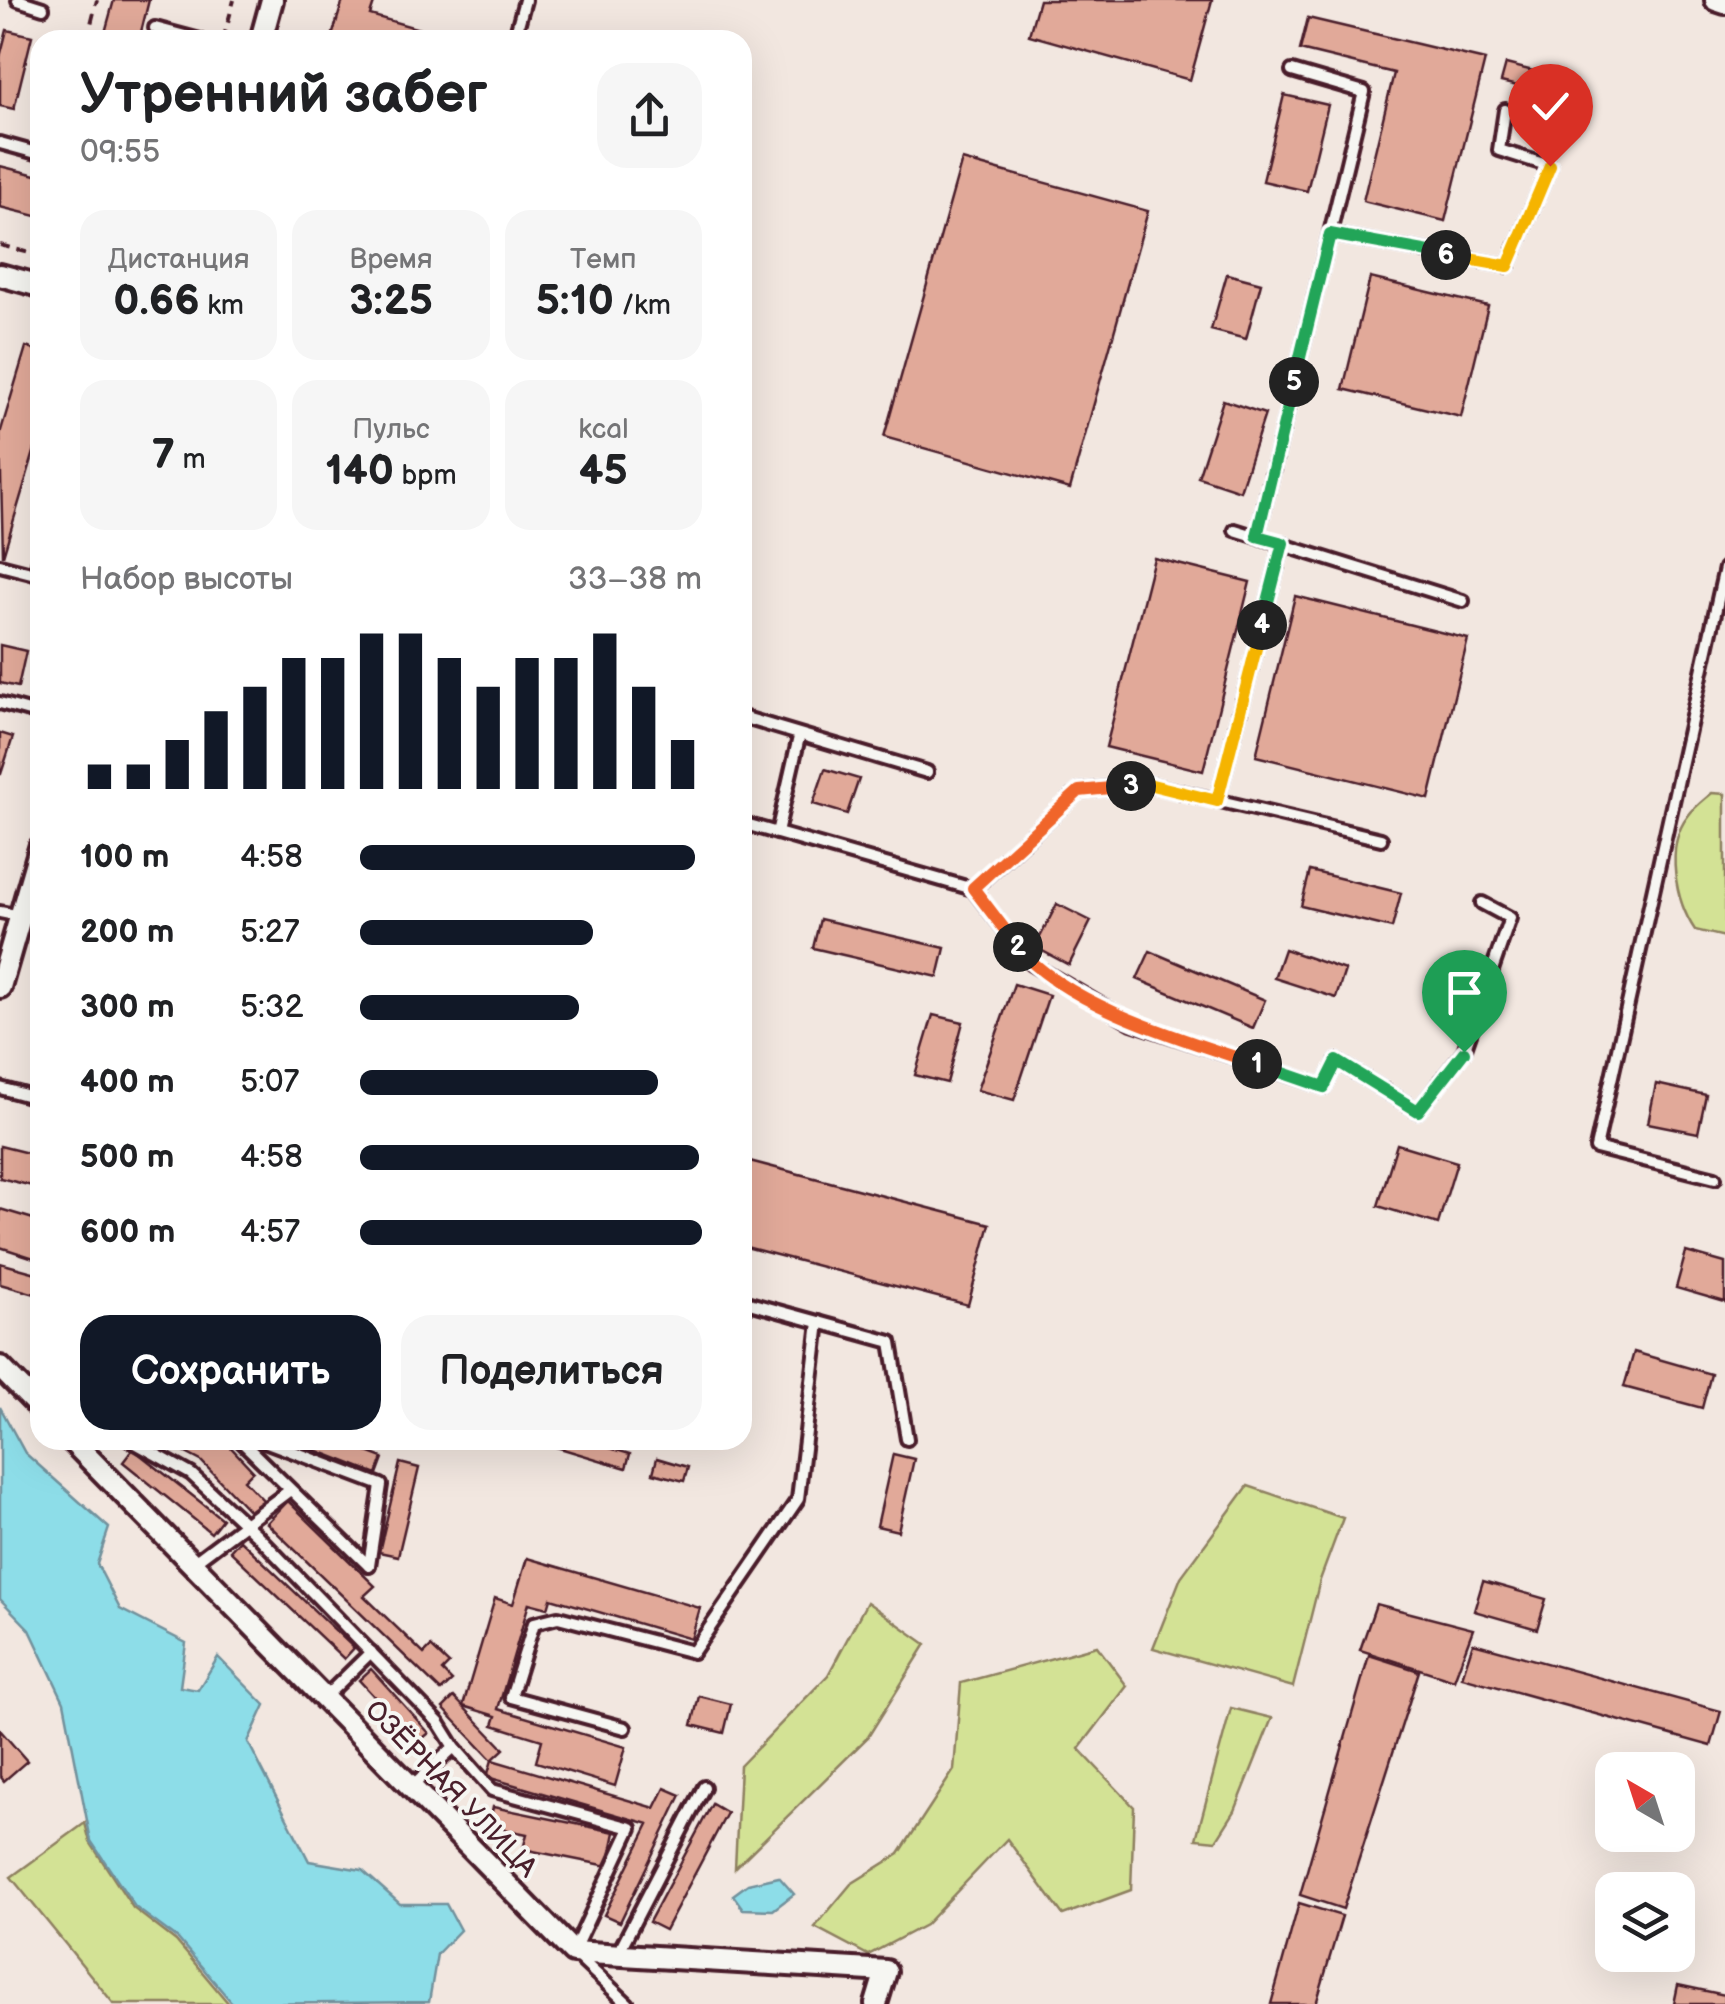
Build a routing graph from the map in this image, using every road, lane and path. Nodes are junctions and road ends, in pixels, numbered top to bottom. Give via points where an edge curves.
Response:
1 (18, 0) edge
2 (97, 0) edge
3 (234, 0) edge
4 (272, 0) edge
5 (525, 0) edge
6 (1716, 0) edge
7 (1725, 3) edge
8 (42, 8) dead end
9 (155, 28) dead end
10 (90, 30) edge
11 (162, 30) edge
12 (226, 30) edge
13 (264, 30) edge
14 (517, 30) edge
15 (1292, 71) dead end
16 (1505, 110) dead end
17 (0, 143) edge
18 (30, 151) edge
19 (1330, 234) junction
20 (0, 245) edge
21 (30, 253) edge
22 (0, 275) edge
23 (30, 283) edge
24 (1235, 530) dead end
25 (1257, 536) junction
26 (1283, 543) junction
27 (0, 565) edge
28 (1725, 568) edge
29 (30, 573) edge
30 (1463, 601) dead end
31 (0, 704) edge
32 (30, 712) edge
33 (752, 721) edge
34 (799, 737) junction
35 (926, 772) dead end
36 (1217, 801) junction
37 (752, 827) edge
38 (777, 833) junction
39 (1382, 839) dead end
40 (30, 870) edge
41 (973, 888) junction
42 (1482, 902) dead end
43 (10, 914) edge
44 (0, 987) edge
45 (0, 1088) edge
46 (30, 1097) edge
47 (1715, 1178) dead end
48 (752, 1304) edge
49 (820, 1322) junction
50 (0, 1367) edge
51 (30, 1398) edge
52 (908, 1439) dead end
53 (82, 1450) edge
54 (148, 1450) edge
55 (250, 1450) edge
56 (289, 1450) edge
57 (290, 1490) junction
58 (247, 1526) junction
59 (193, 1564) junction
60 (371, 1652) junction
61 (324, 1698) junction
62 (625, 1728) dead end
63 (454, 1747) junction
64 (411, 1787) junction
65 (704, 1787) dead end
66 (572, 1952) junction
67 (616, 1958) junction
68 (628, 2004) edge
69 (876, 2004) edge

1 - 8 lane
2 - 10 path
3 - 12 path
4 - 13 street
5 - 14 lane
6 - 7 street
9 - 11 lane
15 - 19 lane via 1364,92
16 - 19 lane via 1499,150 1550,166 1508,266
17 - 18 lane
19 - 25 lane
20 - 21 path
22 - 23 street
24 - 25 lane
25 - 26 lane
26 - 30 lane
26 - 36 lane
27 - 29 lane
28 - 47 lane via 1596,1148
31 - 32 lane
33 - 34 lane
34 - 35 lane
34 - 38 lane
36 - 39 lane
36 - 41 lane via 1148,784 1079,791
37 - 38 lane
38 - 41 lane
40 - 43 street
41 - 42 lane via 1031,964 1132,1022 1324,1087 1337,1061 1418,1111 1464,1052 1510,918
43 - 44 street
45 - 46 lane
48 - 49 lane
49 - 52 lane via 891,1342
49 - 62 lane via 798,1499 693,1652 558,1617 534,1623 511,1698
50 - 51 street
53 - 59 street, ОЗЁРНАЯ УЛИЦА
54 - 58 lane via 190,1474
55 - 57 lane
56 - 57 lane via 381,1484 370,1566
57 - 58 lane
58 - 59 lane
58 - 60 lane
59 - 61 street, ОЗЁРНАЯ УЛИЦА
60 - 61 lane
60 - 63 lane via 440,1723
61 - 64 street, ОЗЁРНАЯ УЛИЦА
63 - 64 lane
63 - 66 lane via 492,1790 630,1828
64 - 66 street, ОЗЁРНАЯ УЛИЦА
65 - 67 lane
66 - 67 street
66 - 68 lane
67 - 69 street via 886,1971

